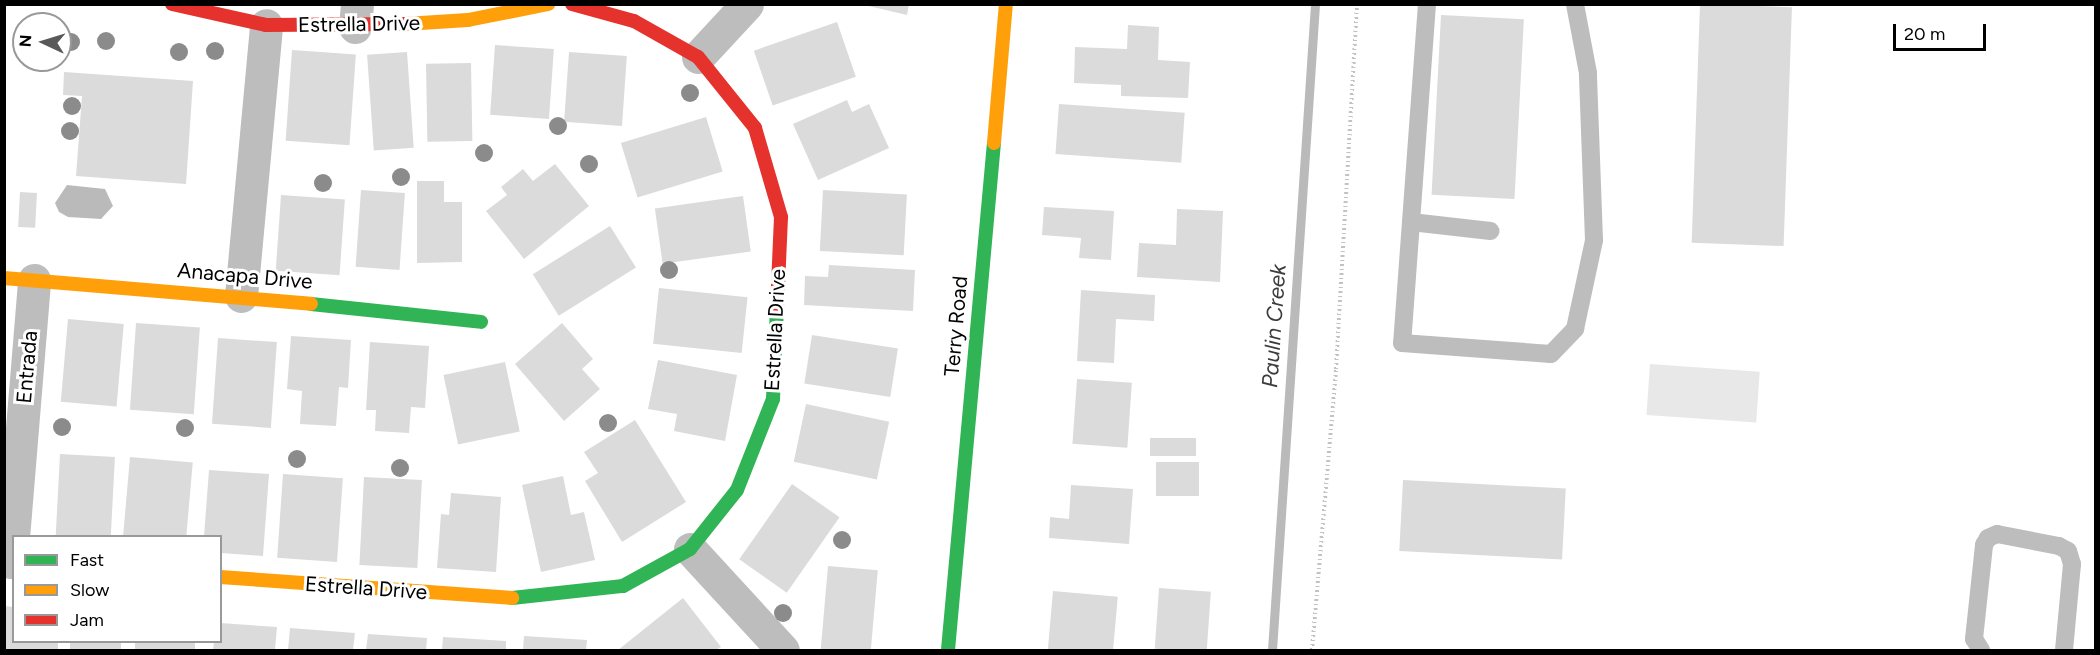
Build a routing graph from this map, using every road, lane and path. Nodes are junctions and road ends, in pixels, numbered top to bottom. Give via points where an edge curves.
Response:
1 (172, 4) edge
2 (548, 4) edge
3 (572, 4) edge
4 (747, 4) edge
5 (1006, 4) edge
6 (1357, 4) edge
7 (1427, 4) edge
8 (1575, 4) edge
9 (356, 16) edge
10 (266, 25) junction
11 (698, 57) junction
12 (1411, 222) junction
13 (1490, 231) dead end
14 (19, 279) edge
15 (242, 296) junction
16 (481, 322) dead end
17 (690, 549) junction
18 (10, 562) edge
19 (222, 577) edge
20 (783, 651) edge
21 (948, 651) edge
22 (1312, 651) edge
23 (1981, 651) edge
24 (2064, 651) edge

1 - 10 street, Estrella Drive
2 - 9 street, Estrella Drive via 468,20
3 - 11 street, Estrella Drive via 634,21
4 - 11 street
5 - 21 street, Terry Road
6 - 22 path via 1336,369
7 - 12 lane
8 - 12 lane via 1588,73 1594,240 1575,329 1551,354 1402,343
9 - 10 street, Estrella Drive
10 - 15 street
11 - 17 street, Estrella Drive via 755,128 781,217 773,399 737,490
12 - 13 lane
14 - 15 street, Anacapa Drive
14 - 18 street, Entrada
15 - 16 street, Anacapa Drive
17 - 19 street, Estrella Drive via 623,586 519,599
17 - 20 street
23 - 24 lane via 1974,639 1984,545 1997,534 2068,551 2072,564

